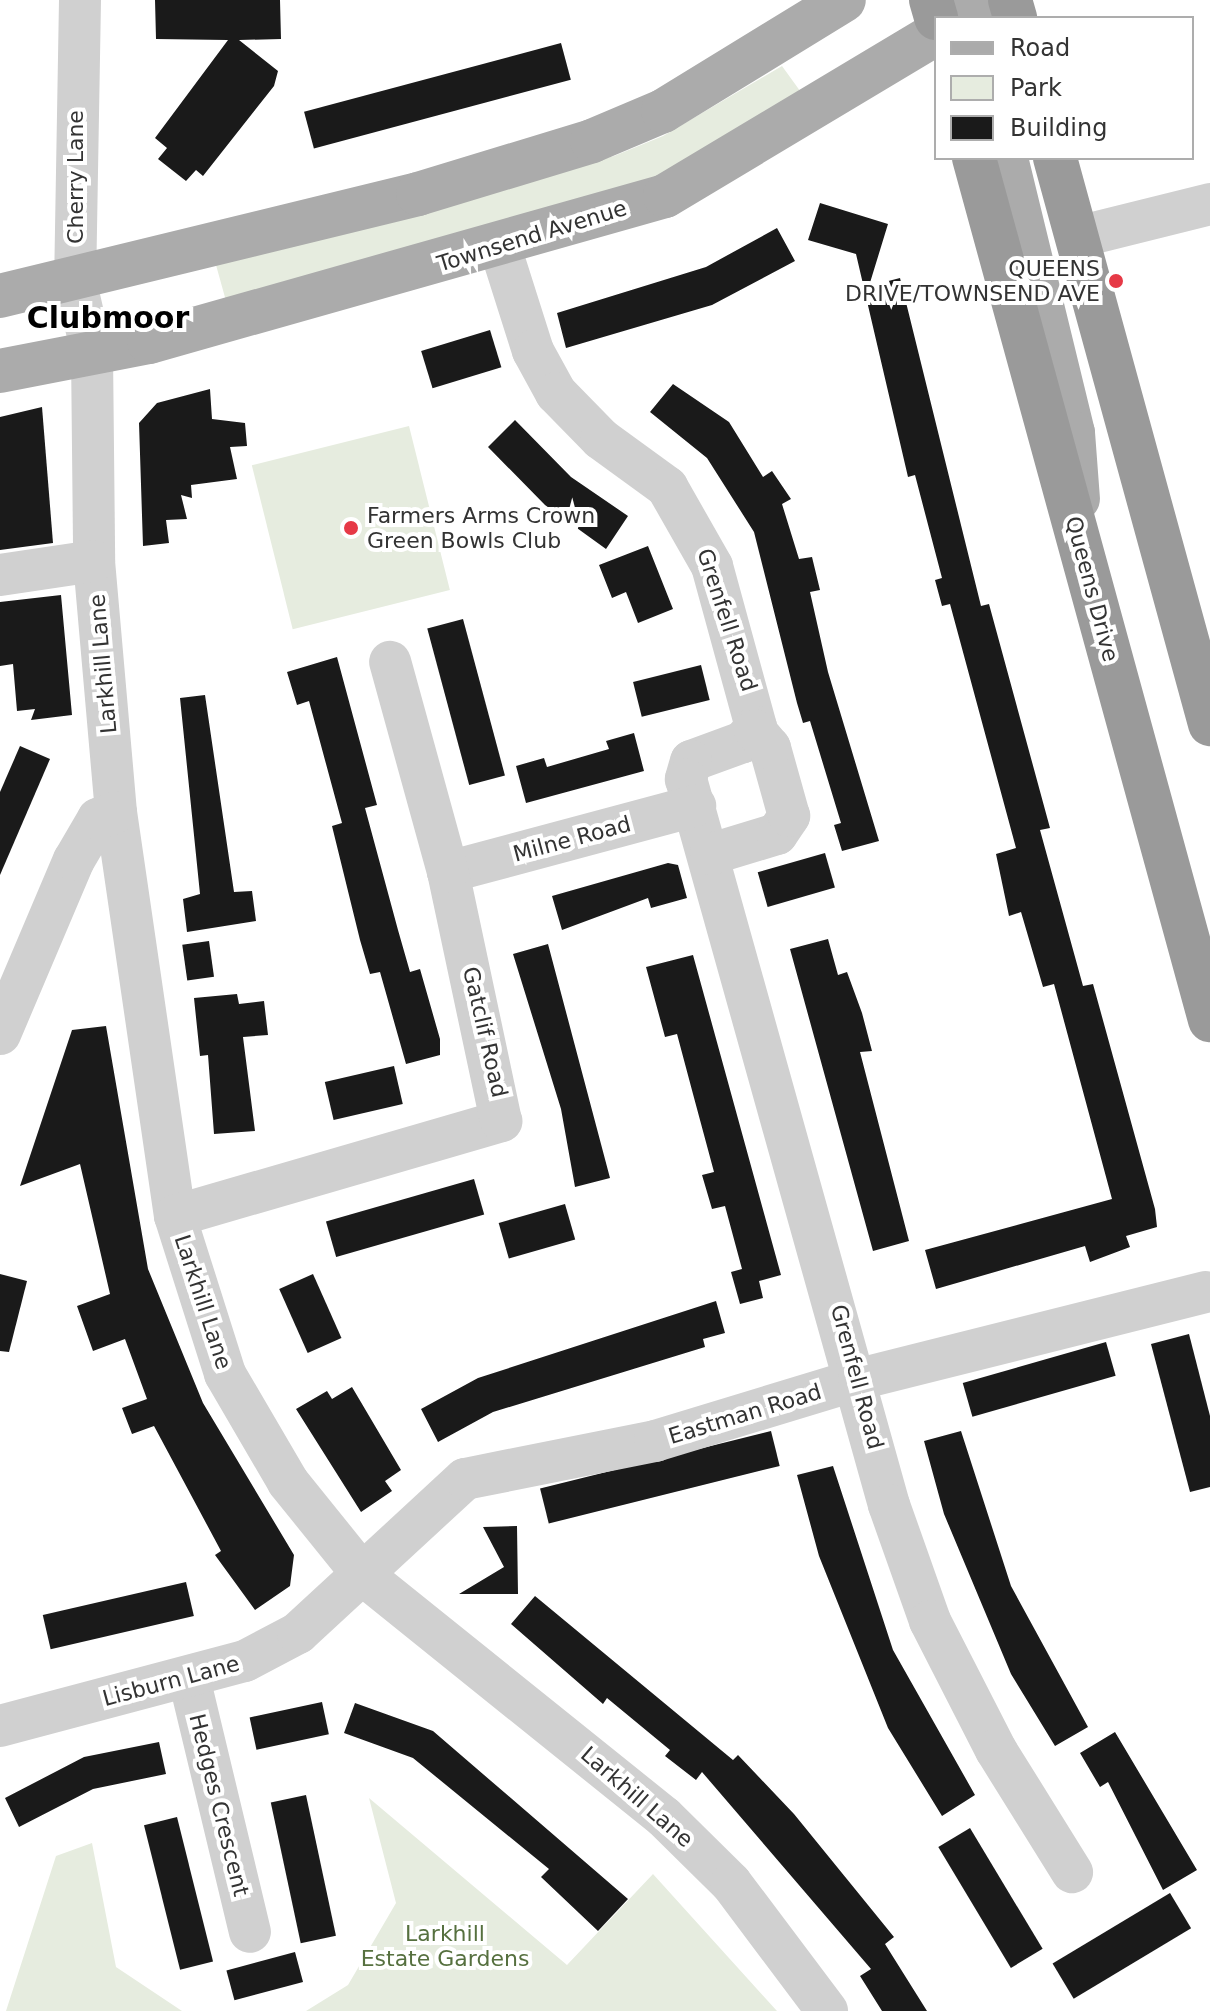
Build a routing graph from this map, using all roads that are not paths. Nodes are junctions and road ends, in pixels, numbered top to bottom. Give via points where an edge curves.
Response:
1 (80, 0) edge
2 (844, 0) edge
3 (967, 8) edge
4 (1005, 16) edge
5 (934, 35) edge
6 (975, 160) edge
7 (1006, 160) edge
8 (1056, 160) edge
9 (1210, 204) edge
10 (1078, 237) junction
11 (500, 247) junction
12 (75, 279) junction
13 (0, 296) edge
14 (92, 353) junction
15 (0, 371) edge
16 (1083, 557) junction
17 (94, 561) junction
18 (0, 575) edge
19 (390, 662) dead end
20 (1210, 724) edge
21 (755, 730) junction
22 (695, 806) junction
23 (116, 812) junction
24 (711, 854) junction
25 (448, 872) junction
26 (1210, 1020) edge
27 (0, 1034) edge
28 (175, 1216) junction
29 (1205, 1292) dead end
30 (859, 1379) junction
31 (363, 1575) junction
32 (189, 1678) junction
33 (0, 1726) edge
34 (1072, 1872) dead end
35 (250, 1932) dead end
36 (827, 2011) edge

1 - 12 street, Cherry Lane
2 - 12 main road via 663,111 592,141 418,194
3 - 4 highway
5 - 11 main road, Townsend Avenue via 665,196
6 - 16 highway, Queens Drive
7 - 16 main road via 1073,433
8 - 10 highway
9 - 10 street
10 - 20 highway
11 - 14 main road, Townsend Avenue
11 - 21 street, Grenfell Road via 533,351 556,393 601,439 667,487 700,537 757,718
12 - 13 main road
12 - 14 street, Cherry Lane
14 - 15 main road, Townsend Avenue
14 - 17 street, Larkhill Lane
16 - 26 highway, Queens Drive
17 - 18 street
17 - 23 street, Larkhill Lane
19 - 25 street, Gatclif Road
21 - 22 street, Grenfell Road via 743,742 691,761 686,779
21 - 24 street, Grenfell Road via 770,748 789,816 777,834
22 - 24 street, Grenfell Road
22 - 25 street, Milne Road
23 - 27 street via 98,819 74,860
23 - 28 street, Larkhill Lane
24 - 30 street, Grenfell Road
25 - 28 street, Gatclif Road via 501,1121
28 - 31 street, Larkhill Lane via 225,1374 288,1482
29 - 30 street, Eastman Road
30 - 31 street, Eastman Road via 655,1441 465,1479
30 - 34 street, Grenfell Road via 889,1505 930,1621 996,1750
31 - 32 street, Lisburn Lane via 298,1633 245,1661
31 - 36 street, Larkhill Lane via 664,1817 731,1883
32 - 33 street, Lisburn Lane
32 - 35 street, Hedges Crescent

